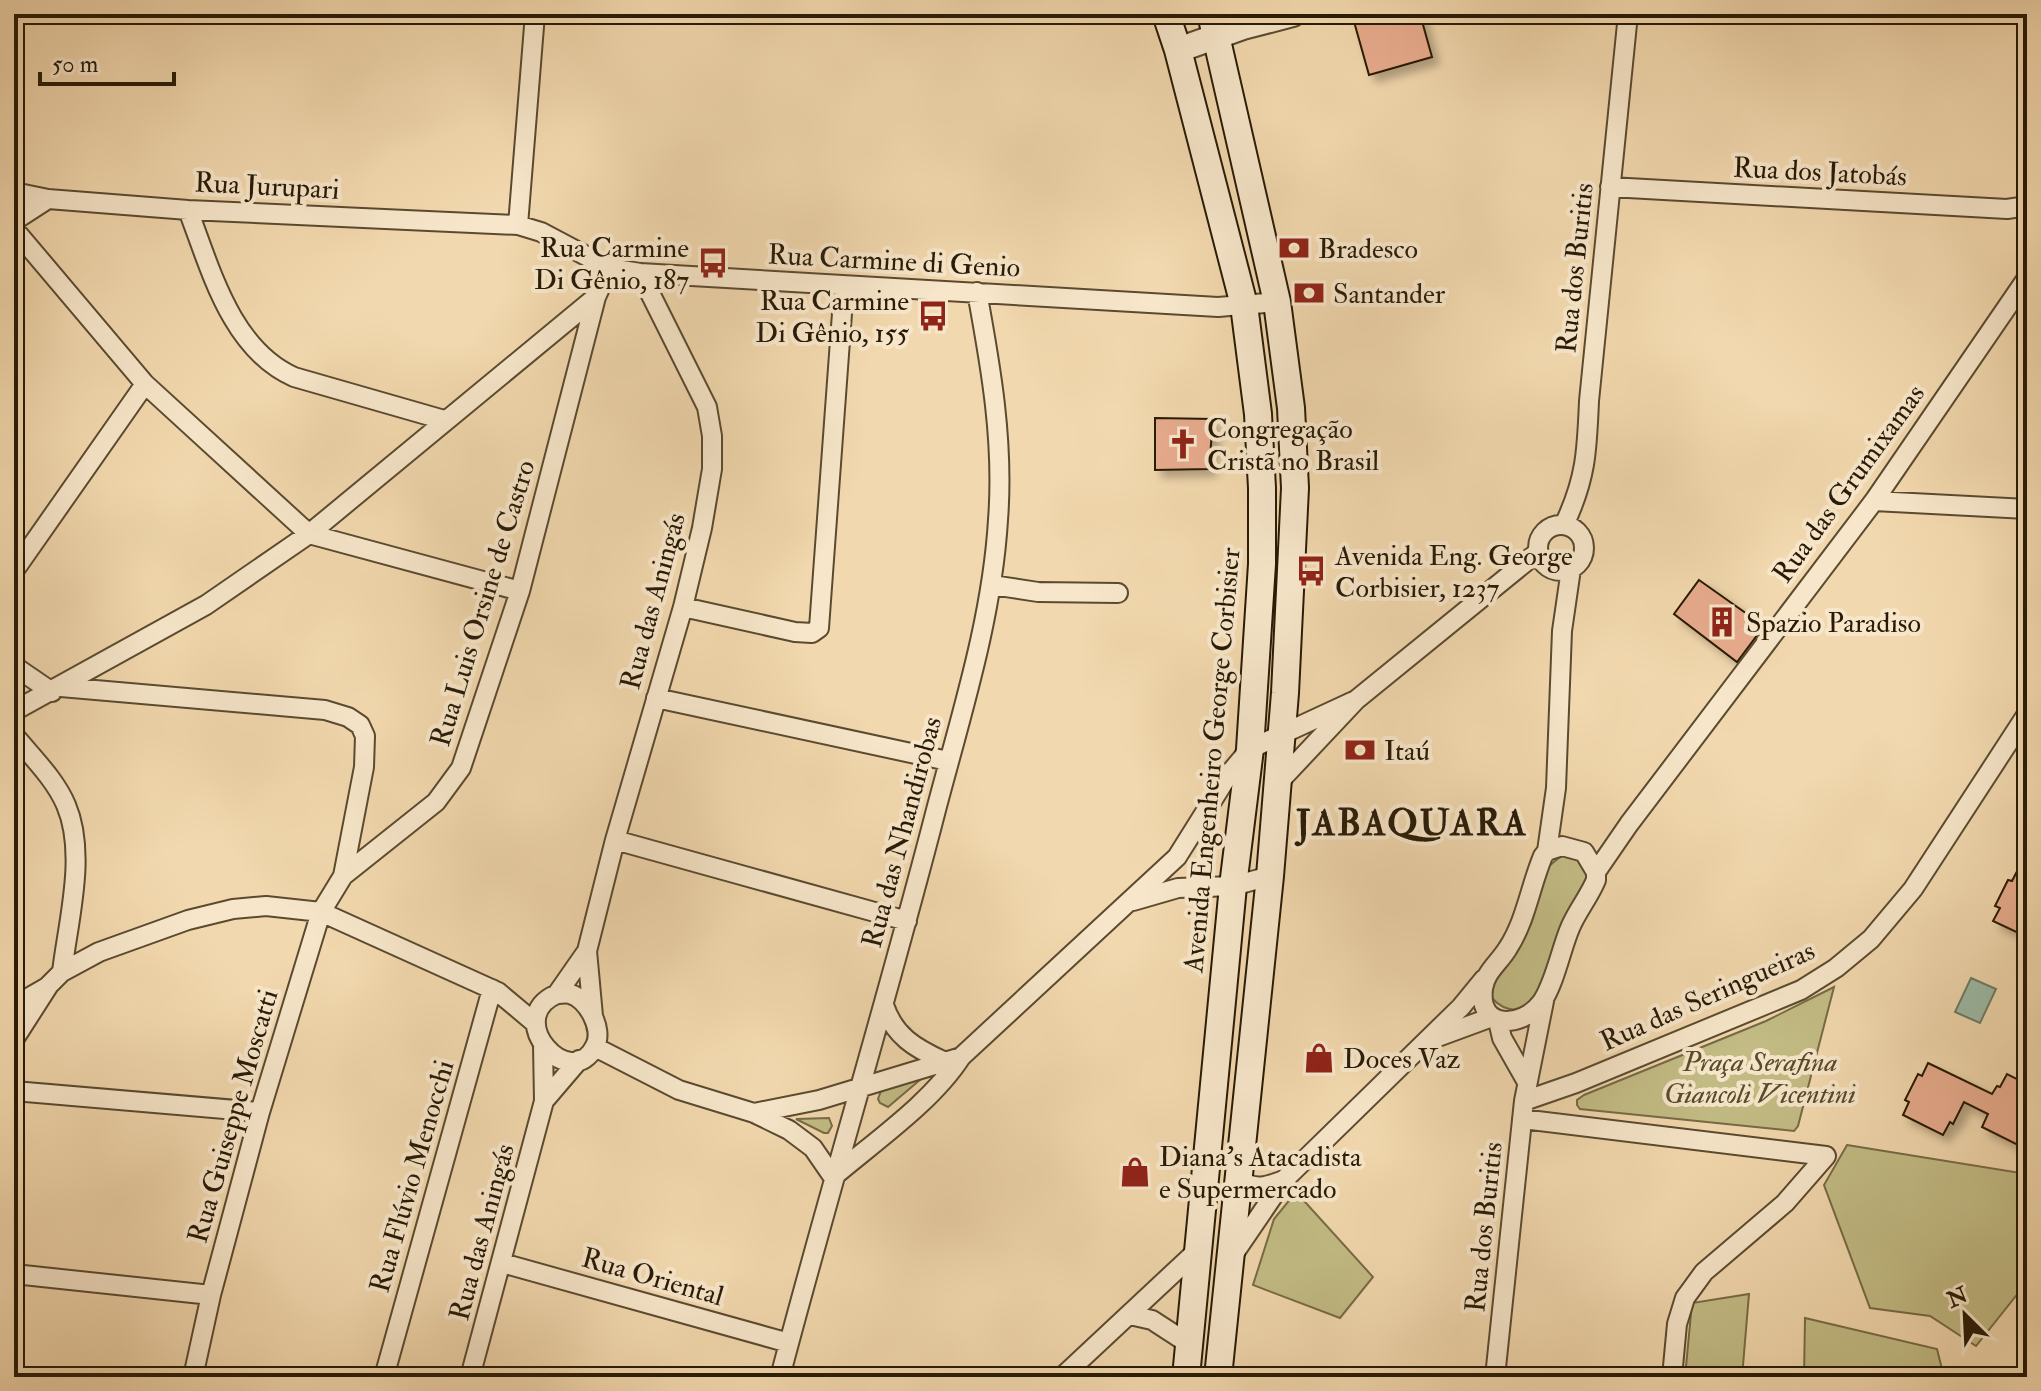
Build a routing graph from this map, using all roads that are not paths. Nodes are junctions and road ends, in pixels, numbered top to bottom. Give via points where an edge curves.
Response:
1 (535, 14) edge
2 (1166, 14) edge
3 (1293, 14) edge
4 (1628, 14) edge
5 (1214, 25) edge
6 (1178, 50) junction
7 (1610, 187) junction
8 (14, 192) edge
9 (48, 199) junction
10 (2027, 206) edge
11 (188, 210) junction
12 (14, 221) edge
13 (518, 225) junction
14 (14, 229) edge
15 (609, 268) junction
16 (640, 273) junction
17 (2027, 278) edge
18 (844, 286) junction
19 (977, 292) junction
20 (596, 297) junction
21 (1277, 302) junction
22 (1244, 305) junction
23 (145, 384) junction
24 (444, 420) junction
25 (1874, 501) junction
26 (2027, 509) edge
27 (1564, 525) junction
28 (309, 534) junction
29 (1538, 552) junction
30 (1562, 570) junction
31 (14, 571) edge
32 (992, 585) junction
33 (520, 591) junction
34 (1118, 593) dead end
35 (683, 607) junction
36 (14, 666) edge
37 (56, 690) junction
38 (656, 698) junction
39 (1356, 700) junction
40 (14, 711) edge
41 (2027, 714) edge
42 (1280, 734) junction
43 (14, 735) edge
44 (1250, 749) junction
45 (948, 761) junction
46 (1277, 784) junction
47 (615, 840) junction
48 (1554, 849) junction
49 (1177, 857) junction
50 (1596, 872) junction
51 (343, 876) junction
52 (1270, 876) junction
53 (1233, 886) junction
54 (1187, 887) junction
55 (1127, 903) junction
56 (321, 912) junction
57 (907, 921) junction
58 (587, 951) junction
59 (1485, 976) junction
60 (55, 979) junction
61 (495, 991) junction
62 (551, 997) junction
63 (1544, 1001) junction
64 (884, 1005) junction
65 (14, 1006) edge
66 (593, 1018) junction
67 (1495, 1019) junction
68 (535, 1023) junction
69 (14, 1038) edge
70 (1425, 1042) junction
71 (543, 1045) junction
72 (595, 1047) junction
73 (952, 1059) junction
74 (579, 1060) junction
75 (1527, 1082) junction
76 (861, 1087) junction
77 (14, 1091) edge
78 (544, 1101) junction
79 (1523, 1110) junction
80 (260, 1112) junction
81 (754, 1113) junction
82 (833, 1177) junction
83 (1239, 1180) junction
84 (1284, 1180) junction
85 (1199, 1249) junction
86 (1231, 1258) junction
87 (502, 1263) junction
88 (14, 1274) edge
89 (211, 1295) junction
90 (1130, 1315) junction
91 (789, 1343) junction
92 (1189, 1344) junction
93 (193, 1377) edge
94 (384, 1377) edge
95 (470, 1377) edge
96 (780, 1377) edge
97 (1062, 1377) edge
98 (1186, 1377) edge
99 (1218, 1377) edge
100 (1495, 1377) edge
101 (1672, 1377) edge

1 - 13 street
2 - 6 main road, Avenida Engenheiro George Corbisier
3 - 5 street
4 - 7 street, Rua dos Buritis
5 - 6 street
5 - 21 main road
6 - 22 main road, Avenida Engenheiro George Corbisier
7 - 10 street, Rua dos Jatobás
7 - 27 street, Rua dos Buritis via 1587,460
8 - 9 street, Rua Jurupari
9 - 11 street, Rua Jurupari
9 - 12 street
11 - 13 street, Rua Jurupari
11 - 24 street via 217,287 257,353 294,377
13 - 15 street, Rua Carmine di Genio
14 - 23 street
15 - 16 street, Rua Carmine di Genio
15 - 20 street, Rua Luis Orsine de Castro
16 - 18 street, Rua Carmine di Genio
16 - 35 street, Rua das Aningás via 707,407 712,436 702,528
17 - 25 street, Rua das Grumixamas
18 - 19 street, Rua Carmine di Genio
18 - 35 street via 819,628 795,632
19 - 22 street, Rua Carmine di Genio
19 - 32 street, Rua das Nhandirobas via 996,396 1000,455
20 - 24 street
20 - 33 street, Rua Luis Orsine de Castro
21 - 22 street, Rua Carmine di Genio
21 - 42 main road via 1295,488
22 - 44 main road, Avenida Engenheiro George Corbisier via 1262,488
23 - 28 street
23 - 31 street
24 - 28 street
25 - 26 street
25 - 50 street, Rua das Grumixamas
27 - 29 street via 1544,532
27 - 30 street via 1578,532 1584,545 1582,559
28 - 33 street
28 - 37 street via 206,605
29 - 30 street via 1544,564
29 - 39 street
30 - 48 street
32 - 34 street via 1038,592
32 - 45 street, Rua das Nhandirobas
33 - 51 street, Rua Luis Orsine de Castro via 461,768 436,802
35 - 38 street, Rua das Aningás
36 - 37 street
37 - 40 street
37 - 51 street via 325,710 348,717 360,725 366,746
38 - 45 street
38 - 47 street, Rua das Aningás
39 - 42 street
39 - 46 street
41 - 79 street, Rua das Seringueiras via 1913,889 1871,939 1836,968 1801,990
42 - 44 street
42 - 46 main road
43 - 60 street via 65,803 73,826 77,854
44 - 49 street
44 - 53 main road, Avenida Engenheiro George Corbisier
45 - 57 street, Rua das Nhandirobas
46 - 52 main road
47 - 57 street
47 - 58 street, Rua das Aningás
48 - 50 street via 1584,852
48 - 59 street via 1538,868 1508,950
49 - 54 street
49 - 55 street
50 - 63 street, Rua das Grumixamas
51 - 56 street, Rua Guiseppe Moscatti
52 - 53 street
52 - 83 main road
53 - 54 street
53 - 85 main road, Avenida Engenheiro George Corbisier
54 - 55 street
55 - 73 street
56 - 60 street via 266,906 188,920 99,952
56 - 61 street
56 - 80 street, Rua Guiseppe Moscatti
57 - 64 street, Rua das Nhandirobas
58 - 62 street, Rua das Aningás
58 - 66 street, Rua das Aningás
59 - 67 street via 1483,1000
59 - 70 street
60 - 65 street
60 - 69 street
61 - 62 street
61 - 68 street
61 - 94 street, Rua Flúvio Menocchi
62 - 66 street via 571,994
62 - 68 street via 540,1007
63 - 67 street via 1510,1022
63 - 75 street, Rua dos Buritis
64 - 73 street via 911,1046
64 - 76 street, Rua das Nhandirobas
66 - 72 street
67 - 70 street
67 - 75 street
68 - 71 street
70 - 84 street
71 - 74 street via 565,1062
71 - 78 street, Rua das Aningás
72 - 74 street
72 - 81 street via 679,1090
73 - 76 street
73 - 82 street via 950,1073 933,1091
74 - 78 street, Rua das Aningás
75 - 79 street, Rua dos Buritis
76 - 81 street
76 - 82 street, Rua das Nhandirobas
77 - 80 street
78 - 87 street, Rua das Aningás
79 - 100 street, Rua dos Buritis
79 - 101 street via 1826,1156 1785,1203 1704,1272 1685,1298
80 - 89 street, Rua Guiseppe Moscatti
81 - 82 street via 801,1137
82 - 91 street, Rua das Nhandirobas
83 - 84 street via 1259,1188
83 - 86 main road
84 - 86 street
85 - 90 street
85 - 92 main road, Avenida Engenheiro George Corbisier
86 - 99 main road
87 - 91 street, Rua Oriental
87 - 95 street, Rua das Aningás
88 - 89 street
89 - 93 street, Rua Guiseppe Moscatti
90 - 92 street via 1152,1320
90 - 97 street
91 - 96 street, Rua das Nhandirobas
92 - 98 main road, Avenida Engenheiro George Corbisier

